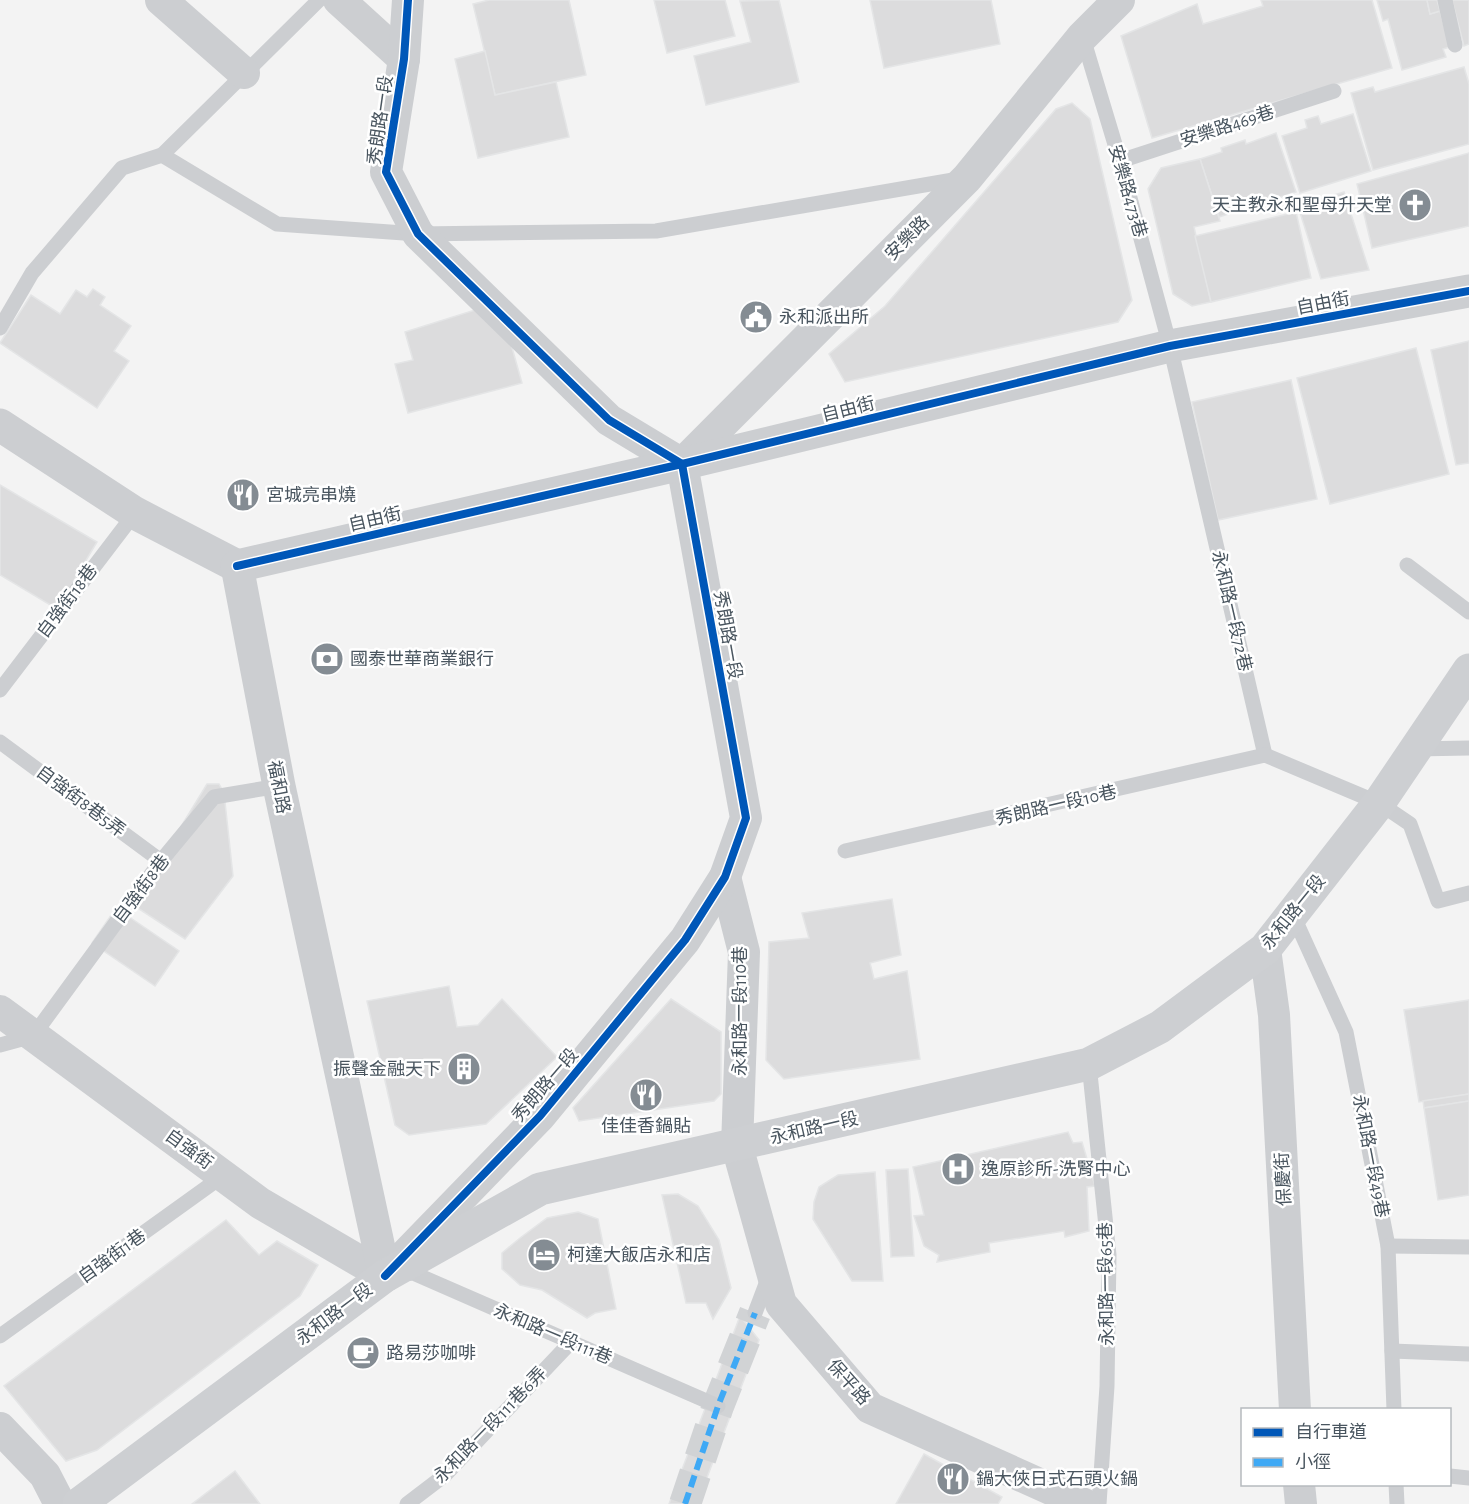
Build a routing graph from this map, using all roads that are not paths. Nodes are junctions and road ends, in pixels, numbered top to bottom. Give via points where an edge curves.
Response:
1 (161, 0) edge
2 (319, 0) edge
3 (339, 0) edge
4 (408, 0) edge
5 (1119, 0) edge
6 (1445, 0) edge
7 (1083, 37) junction
8 (1455, 45) dead end
9 (404, 59) junction
10 (244, 73) junction
11 (1334, 91) dead end
12 (162, 155) junction
13 (1120, 161) junction
14 (967, 178) junction
15 (418, 234) junction
16 (1469, 291) edge
17 (0, 328) edge
18 (1170, 346) junction
19 (0, 425) edge
20 (682, 464) junction
21 (135, 513) junction
22 (1407, 565) dead end
23 (237, 566) junction
24 (1469, 612) edge
25 (1469, 670) edge
26 (0, 690) edge
27 (0, 742) edge
28 (1415, 748) junction
29 (1469, 748) edge
30 (1265, 755) junction
31 (279, 786) junction
32 (1379, 803) junction
33 (845, 851) dead end
34 (161, 861) junction
35 (725, 877) junction
36 (1469, 893) edge
37 (1293, 915) junction
38 (1265, 949) junction
39 (0, 1011) edge
40 (33, 1036) junction
41 (0, 1045) edge
42 (1089, 1064) junction
43 (737, 1146) junction
44 (224, 1175) junction
45 (1389, 1246) junction
46 (1469, 1247) edge
47 (771, 1270) junction
48 (386, 1276) junction
49 (755, 1313) tunnel mouth
50 (0, 1336) edge
51 (571, 1342) junction
52 (1392, 1351) junction
53 (1469, 1354) edge
54 (718, 1406) dead end
55 (1295, 1408) edge
56 (1394, 1408) edge
57 (0, 1428) edge
58 (1451, 1476) edge
59 (1469, 1478) edge
60 (1299, 1486) edge
61 (1396, 1486) edge
62 (60, 1504) edge
63 (79, 1504) edge
64 (407, 1504) edge
65 (1084, 1504) edge
66 (1099, 1504) edge
67 (1300, 1504) edge
68 (1397, 1504) edge

1 - 10 street
2 - 10 lane
3 - 9 street
4 - 9 street, 秀朗路一段
5 - 7 street, 安樂路
6 - 8 lane
7 - 13 lane, 安樂路473巷
7 - 14 street, 安樂路
9 - 15 street, 秀朗路一段 via 386,172
10 - 12 lane
11 - 13 lane, 安樂路469巷
12 - 15 lane via 278,224
12 - 17 lane via 122,168 32,273
13 - 18 lane, 安樂路473巷
14 - 15 lane via 656,231
14 - 20 street, 安樂路
15 - 20 street, 秀朗路一段 via 609,420
16 - 18 street, 自由街
18 - 20 street, 自由街
18 - 30 lane, 永和路一段72巷
19 - 21 street
20 - 23 street, 自由街
20 - 35 street, 秀朗路一段 via 746,818
21 - 23 street
21 - 26 lane, 自強街18巷
22 - 24 lane
23 - 31 street, 福和路
25 - 28 main road, 永和路一段
27 - 34 lane, 自強街8巷5弄
28 - 29 lane
28 - 32 main road, 永和路一段
30 - 32 lane
30 - 33 lane, 秀朗路一段10巷
31 - 34 lane, 自強街8巷 via 214,797
31 - 48 street, 福和路
32 - 36 lane via 1410,824 1438,901
32 - 37 main road, 永和路一段
34 - 40 lane, 自強街8巷
35 - 43 street, 永和路一段110巷 via 744,952
35 - 48 street, 秀朗路一段 via 685,940 540,1116
37 - 38 main road, 永和路一段
37 - 45 lane, 永和路一段49巷 via 1346,1032
38 - 42 main road, 永和路一段 via 1160,1027
38 - 55 street, 保慶街 via 1274,1015
39 - 40 street, 自強街
40 - 41 lane
40 - 44 street, 自強街
42 - 43 main road, 永和路一段
42 - 66 lane, 永和路一段65巷 via 1108,1255 1107,1386
43 - 47 street, 保平路
43 - 48 main road, 永和路一段 via 540,1189
44 - 48 street, 自強街 via 260,1203
44 - 50 lane, 自強街1巷
45 - 46 lane
45 - 52 lane, 永和路一段49巷
47 - 49 lane
47 - 65 street, 保平路 via 781,1304 870,1408
48 - 51 lane, 永和路一段111巷 via 413,1273
48 - 63 main road, 永和路一段
51 - 54 lane, 永和路一段111巷
51 - 64 lane, 永和路一段111巷6弄 via 445,1475
52 - 53 lane
52 - 56 lane, 永和路一段49巷
57 - 62 street via 45,1475
58 - 59 lane
60 - 67 street
61 - 68 lane

